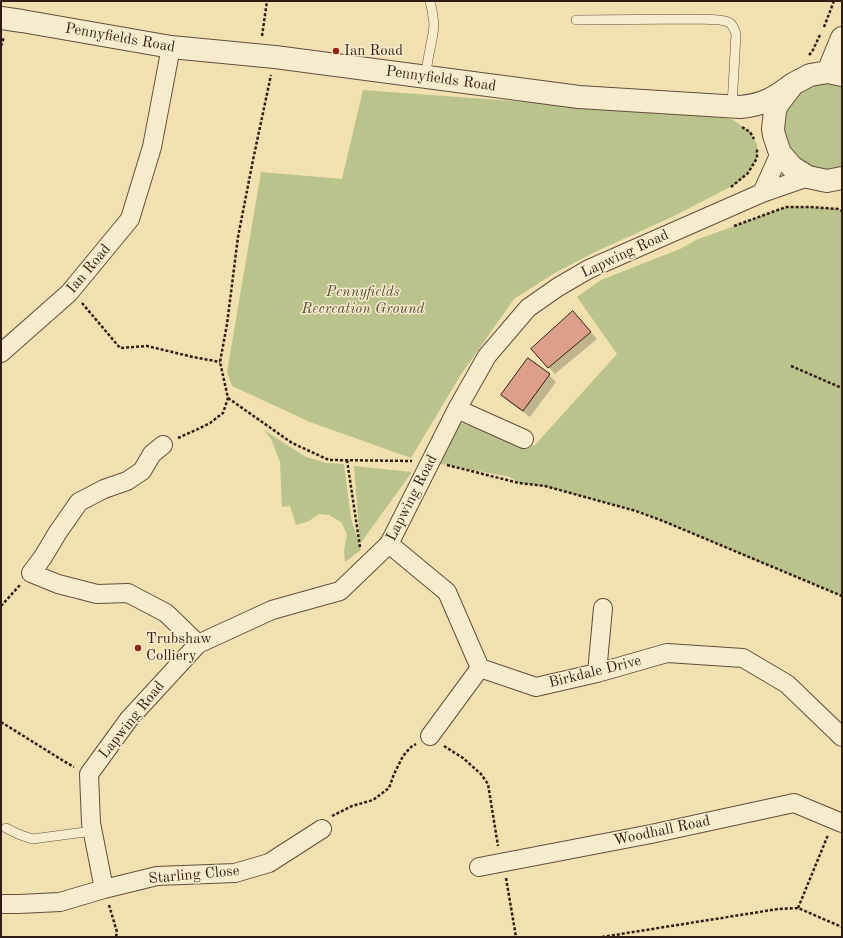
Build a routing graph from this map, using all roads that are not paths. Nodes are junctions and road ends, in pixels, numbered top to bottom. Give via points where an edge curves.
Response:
1 (430, 1) edge
2 (1, 18) edge
3 (576, 20) dead end
4 (842, 38) edge
5 (171, 47) junction
6 (835, 73) edge
7 (425, 77) junction
8 (793, 84) junction
9 (738, 113) junction
10 (778, 149) junction
11 (830, 182) edge
12 (762, 193) junction
13 (1, 353) edge
14 (457, 409) junction
15 (524, 439) dead end
16 (163, 445) road end
17 (390, 544) junction
18 (604, 608) dead end
19 (198, 644) junction
20 (480, 668) junction
21 (597, 673) junction
22 (430, 736) road end
23 (842, 737) edge
24 (838, 822) edge
25 (6, 828) dead end
26 (322, 829) road end
27 (93, 831) junction
28 (479, 867) dead end
29 (104, 889) junction
30 (1, 904) edge

1 - 7 lane via 434,24
2 - 5 street, Pennyfields Road
3 - 9 lane via 727,21 732,24 736,34
4 - 6 street
5 - 7 street, Pennyfields Road via 267,56
5 - 13 street, Ian Road via 152,146 130,219 71,290
6 - 8 street via 810,75
7 - 9 street, Pennyfields Road via 579,97
8 - 9 street, Pennyfields Road via 778,96
8 - 10 street via 775,111 773,129
9 - 10 street via 752,114 760,121
10 - 11 street via 792,167
10 - 12 street
11 - 12 street, Lapwing Road
12 - 14 street, Lapwing Road via 589,269 528,308 487,356
14 - 15 street
14 - 17 street, Lapwing Road
16 - 19 street via 152,454 142,470 127,482 104,489 79,502 31,573 58,584 97,594 128,593 166,612
17 - 19 street, Lapwing Road via 340,591 272,610
17 - 20 street via 447,592
18 - 21 street
19 - 27 street, Lapwing Road via 129,719 89,774
20 - 21 street, Birkdale Drive via 536,687
20 - 22 street
21 - 23 street, Birkdale Drive via 666,653 743,658 787,684
24 - 28 street, Woodhall Road via 794,803
25 - 27 lane via 32,839
26 - 29 street, Starling Close via 269,864 235,873 156,876
27 - 29 street, Lapwing Road
29 - 30 street, Starling Close via 60,902

